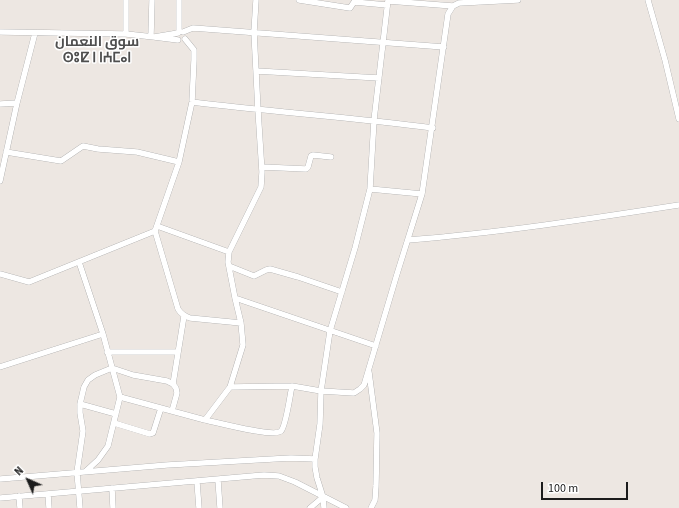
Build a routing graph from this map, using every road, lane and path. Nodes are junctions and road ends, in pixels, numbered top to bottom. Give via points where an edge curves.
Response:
1 (126, 0) edge
2 (152, 0) edge
3 (179, 0) edge
4 (256, 0) edge
5 (299, 0) edge
6 (518, 0) edge
7 (648, 0) edge
8 (324, 2) edge
9 (387, 2) edge
10 (453, 6) junction
11 (0, 32) edge
12 (180, 32) junction
13 (254, 32) junction
14 (35, 33) junction
15 (126, 34) junction
16 (152, 36) junction
17 (185, 39) junction
18 (178, 40) junction
19 (382, 43) junction
20 (444, 47) junction
21 (256, 71) junction
22 (379, 78) junction
23 (192, 102) junction
24 (0, 104) edge
25 (17, 104) junction
26 (258, 110) junction
27 (679, 119) edge
28 (374, 120) junction
29 (432, 128) junction
30 (6, 152) junction
31 (331, 157) dead end
32 (179, 162) junction
33 (262, 167) junction
34 (0, 181) edge
35 (370, 189) junction
36 (422, 194) junction
37 (679, 205) edge
38 (156, 228) junction
39 (408, 240) junction
40 (229, 252) junction
41 (79, 262) junction
42 (229, 266) junction
43 (0, 274) edge
44 (342, 292) junction
45 (235, 298) junction
46 (184, 316) junction
47 (241, 323) junction
48 (330, 331) junction
49 (103, 334) junction
50 (376, 346) junction
51 (107, 352) junction
52 (178, 352) junction
53 (0, 367) edge
54 (112, 368) junction
55 (368, 371) junction
56 (173, 384) junction
57 (292, 386) junction
58 (230, 387) junction
59 (321, 391) junction
60 (120, 397) junction
61 (80, 404) junction
62 (161, 408) junction
63 (172, 411) junction
64 (116, 414) junction
65 (205, 420) junction
66 (114, 423) junction
67 (315, 459) junction
68 (86, 471) junction
69 (77, 472) junction
70 (0, 479) edge
71 (218, 480) junction
72 (197, 482) junction
73 (112, 488) junction
74 (79, 491) junction
75 (48, 494) junction
76 (19, 496) junction
77 (323, 497) junction
78 (0, 498) edge
79 (20, 508) edge
80 (49, 508) edge
81 (80, 508) edge
82 (113, 508) edge
83 (199, 508) edge
84 (220, 508) edge
85 (310, 508) edge
86 (324, 508) edge
87 (346, 508) edge
88 (371, 508) edge

1 - 15 street
2 - 16 street
3 - 12 street
4 - 13 street
5 - 8 street
6 - 10 street via 459,3
7 - 27 street via 666,60
8 - 9 street via 350,8 354,2
9 - 10 street
9 - 19 street
10 - 20 street via 448,14
11 - 14 street
12 - 13 street via 193,28
12 - 16 street
12 - 17 street via 186,36
12 - 18 street
13 - 19 street
13 - 21 street
14 - 15 street
14 - 25 street
15 - 16 street
16 - 18 street
17 - 18 street
17 - 23 street via 194,50
19 - 20 street
19 - 22 street
20 - 29 street
21 - 22 street
21 - 26 street
22 - 28 street
23 - 26 street
23 - 32 street
24 - 25 street
25 - 30 street
26 - 28 street
26 - 33 street
28 - 29 street
28 - 35 street
29 - 36 street
30 - 32 street via 61,161 83,146 137,152
30 - 34 street
31 - 33 street via 313,155 306,169
32 - 38 street
33 - 40 street via 261,187
35 - 36 street
35 - 44 street
36 - 39 street
37 - 39 street via 523,228
38 - 40 street
38 - 41 street
38 - 46 street via 178,309
39 - 50 street
40 - 42 street
41 - 43 street via 29,282
41 - 49 street
42 - 44 street via 254,276 270,269
42 - 45 street
44 - 48 street
45 - 47 street
45 - 48 street
46 - 47 street
46 - 52 street
47 - 58 street via 243,345
48 - 50 street
48 - 59 street
49 - 51 street
49 - 53 street
50 - 55 street
51 - 52 street
51 - 54 street
52 - 56 street
54 - 56 street
54 - 60 street
54 - 61 street via 88,380
55 - 59 street via 364,385 354,393
55 - 88 street via 377,433 376,493
56 - 63 street via 177,393
57 - 58 street
57 - 59 street
57 - 65 street via 284,425 276,434
58 - 65 street
59 - 67 street
60 - 62 street
60 - 64 street
61 - 64 street
61 - 69 street via 83,431
62 - 63 street
62 - 66 street via 153,433 150,434
63 - 65 street
64 - 66 street
66 - 68 street via 104,453
67 - 68 street via 291,458
67 - 77 street
68 - 69 street
69 - 70 street
69 - 74 street
71 - 72 street
71 - 77 street via 279,476
71 - 84 street
72 - 73 street
72 - 83 street
73 - 74 street
73 - 82 street
74 - 75 street
74 - 81 street
75 - 76 street
75 - 80 street
76 - 78 street
76 - 79 street
77 - 85 street
77 - 86 street
77 - 87 street

